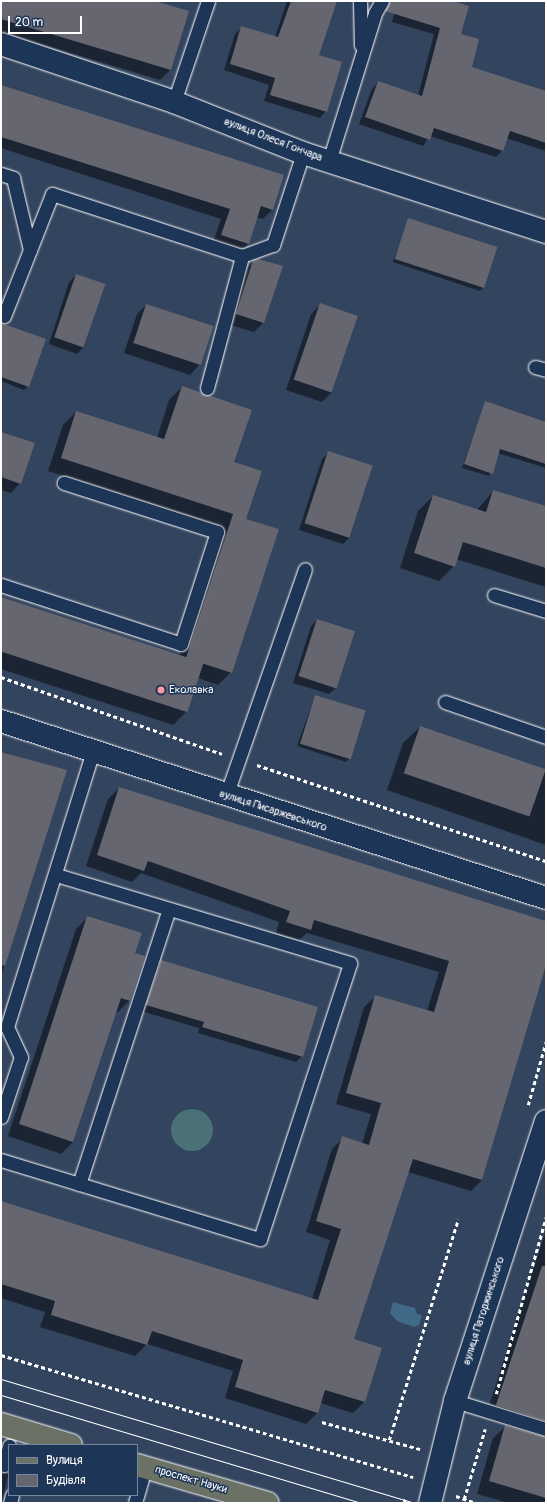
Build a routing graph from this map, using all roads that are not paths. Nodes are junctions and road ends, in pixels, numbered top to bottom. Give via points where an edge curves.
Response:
1 (208, 1) edge
2 (360, 1) edge
3 (382, 1) edge
4 (1, 44) edge
5 (361, 57) junction
6 (174, 102) junction
7 (303, 153) junction
8 (329, 161) junction
9 (1, 174) edge
10 (546, 232) edge
11 (30, 250) junction
12 (242, 256) junction
13 (4, 316) dead end
14 (207, 388) dead end
15 (64, 483) dead end
16 (305, 569) dead end
17 (1, 585) edge
18 (494, 595) dead end
19 (546, 611) edge
20 (445, 702) dead end
21 (1, 721) edge
22 (546, 737) edge
23 (93, 751) junction
24 (226, 796) junction
25 (56, 875) junction
26 (546, 898) edge
27 (168, 909) junction
28 (1, 1117) edge
29 (546, 1121) edge
30 (1, 1160) edge
31 (79, 1184) junction
32 (455, 1401) junction
33 (546, 1429) edge
34 (15, 1437) edge
35 (64, 1444) edge
36 (8, 1455) edge
37 (4, 1465) dead end
38 (141, 1466) edge
39 (138, 1484) edge
40 (268, 1503) edge
41 (430, 1503) edge

1 - 6 lane
2 - 5 lane
3 - 5 lane via 375,13
4 - 6 street, вулиця Олеся Гончара
5 - 8 lane
6 - 7 street, вулиця Олеся Гончара
7 - 8 street, вулиця Олеся Гончара
7 - 12 lane via 273,244
8 - 10 street, вулиця Олеся Гончара
9 - 11 lane via 13,178
11 - 12 lane via 52,194
11 - 13 lane
12 - 14 lane
15 - 17 lane via 217,532 181,644
16 - 24 lane
18 - 19 lane
20 - 22 lane
21 - 23 street, вулиця Писаржевського
23 - 24 street, вулиця Писаржевського
23 - 25 lane
24 - 26 street, вулиця Писаржевського
25 - 27 lane
25 - 28 lane via 7,1027 21,1057
27 - 31 lane
27 - 31 lane via 350,963 260,1239
29 - 32 street, вулиця Паторжинського
30 - 31 lane
32 - 33 lane
32 - 41 street, вулиця Паторжинського
34 - 35 main road
36 - 37 lane
38 - 39 lane
38 - 40 main road, проспект Науки

